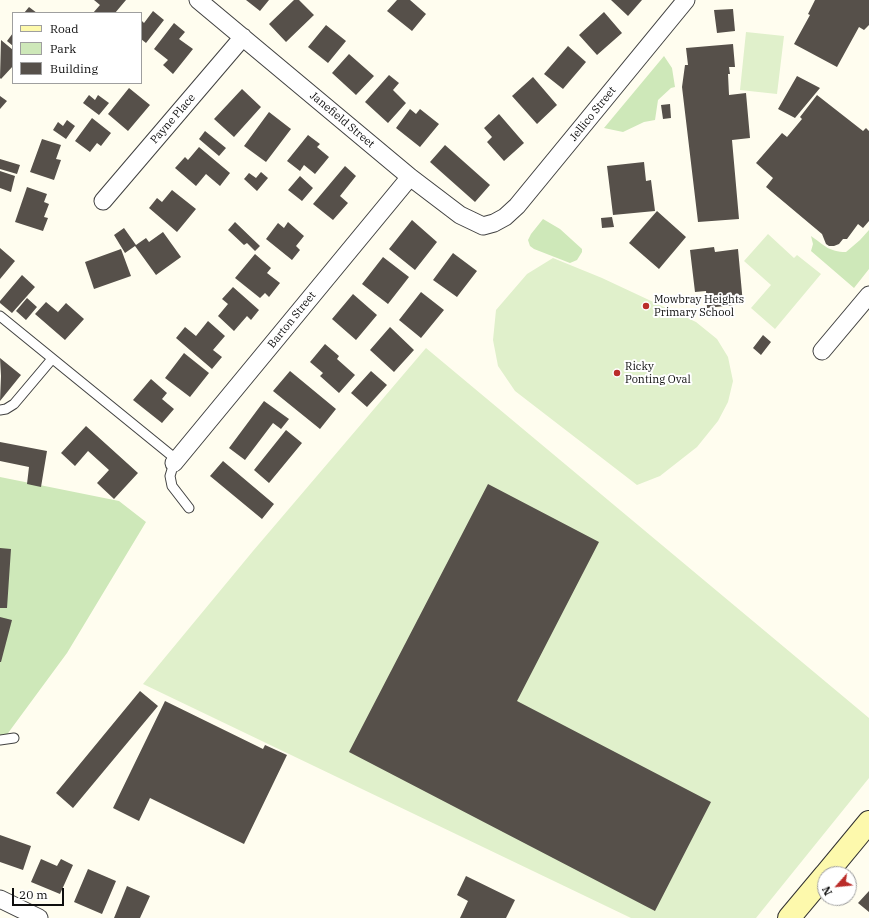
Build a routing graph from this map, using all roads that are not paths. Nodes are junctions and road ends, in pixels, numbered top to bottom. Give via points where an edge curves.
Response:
1 (198, 0) edge
2 (686, 0) edge
3 (243, 37) junction
4 (410, 176) junction
5 (103, 201) dead end
6 (494, 224) joint
7 (869, 296) edge
8 (0, 316) edge
9 (822, 352) dead end
10 (52, 359) junction
11 (0, 410) edge
12 (175, 462) junction
13 (189, 508) dead end
14 (14, 738) dead end
15 (0, 740) edge
16 (869, 822) edge
17 (832, 866) edge
18 (817, 884) edge
19 (0, 899) edge
20 (39, 918) edge
21 (789, 918) edge

1 - 3 street, Janefield Street
2 - 6 street, Jellico Street via 517,206
3 - 4 street, Janefield Street
3 - 5 street, Payne Place
4 - 6 street, Janefield Street via 460,215 483,226
4 - 12 street, Barton Street
7 - 9 street
8 - 10 lane
10 - 11 lane via 14,404
10 - 12 lane
12 - 13 lane via 170,476 172,486
14 - 15 lane
16 - 17 main road
18 - 21 main road
19 - 20 street

